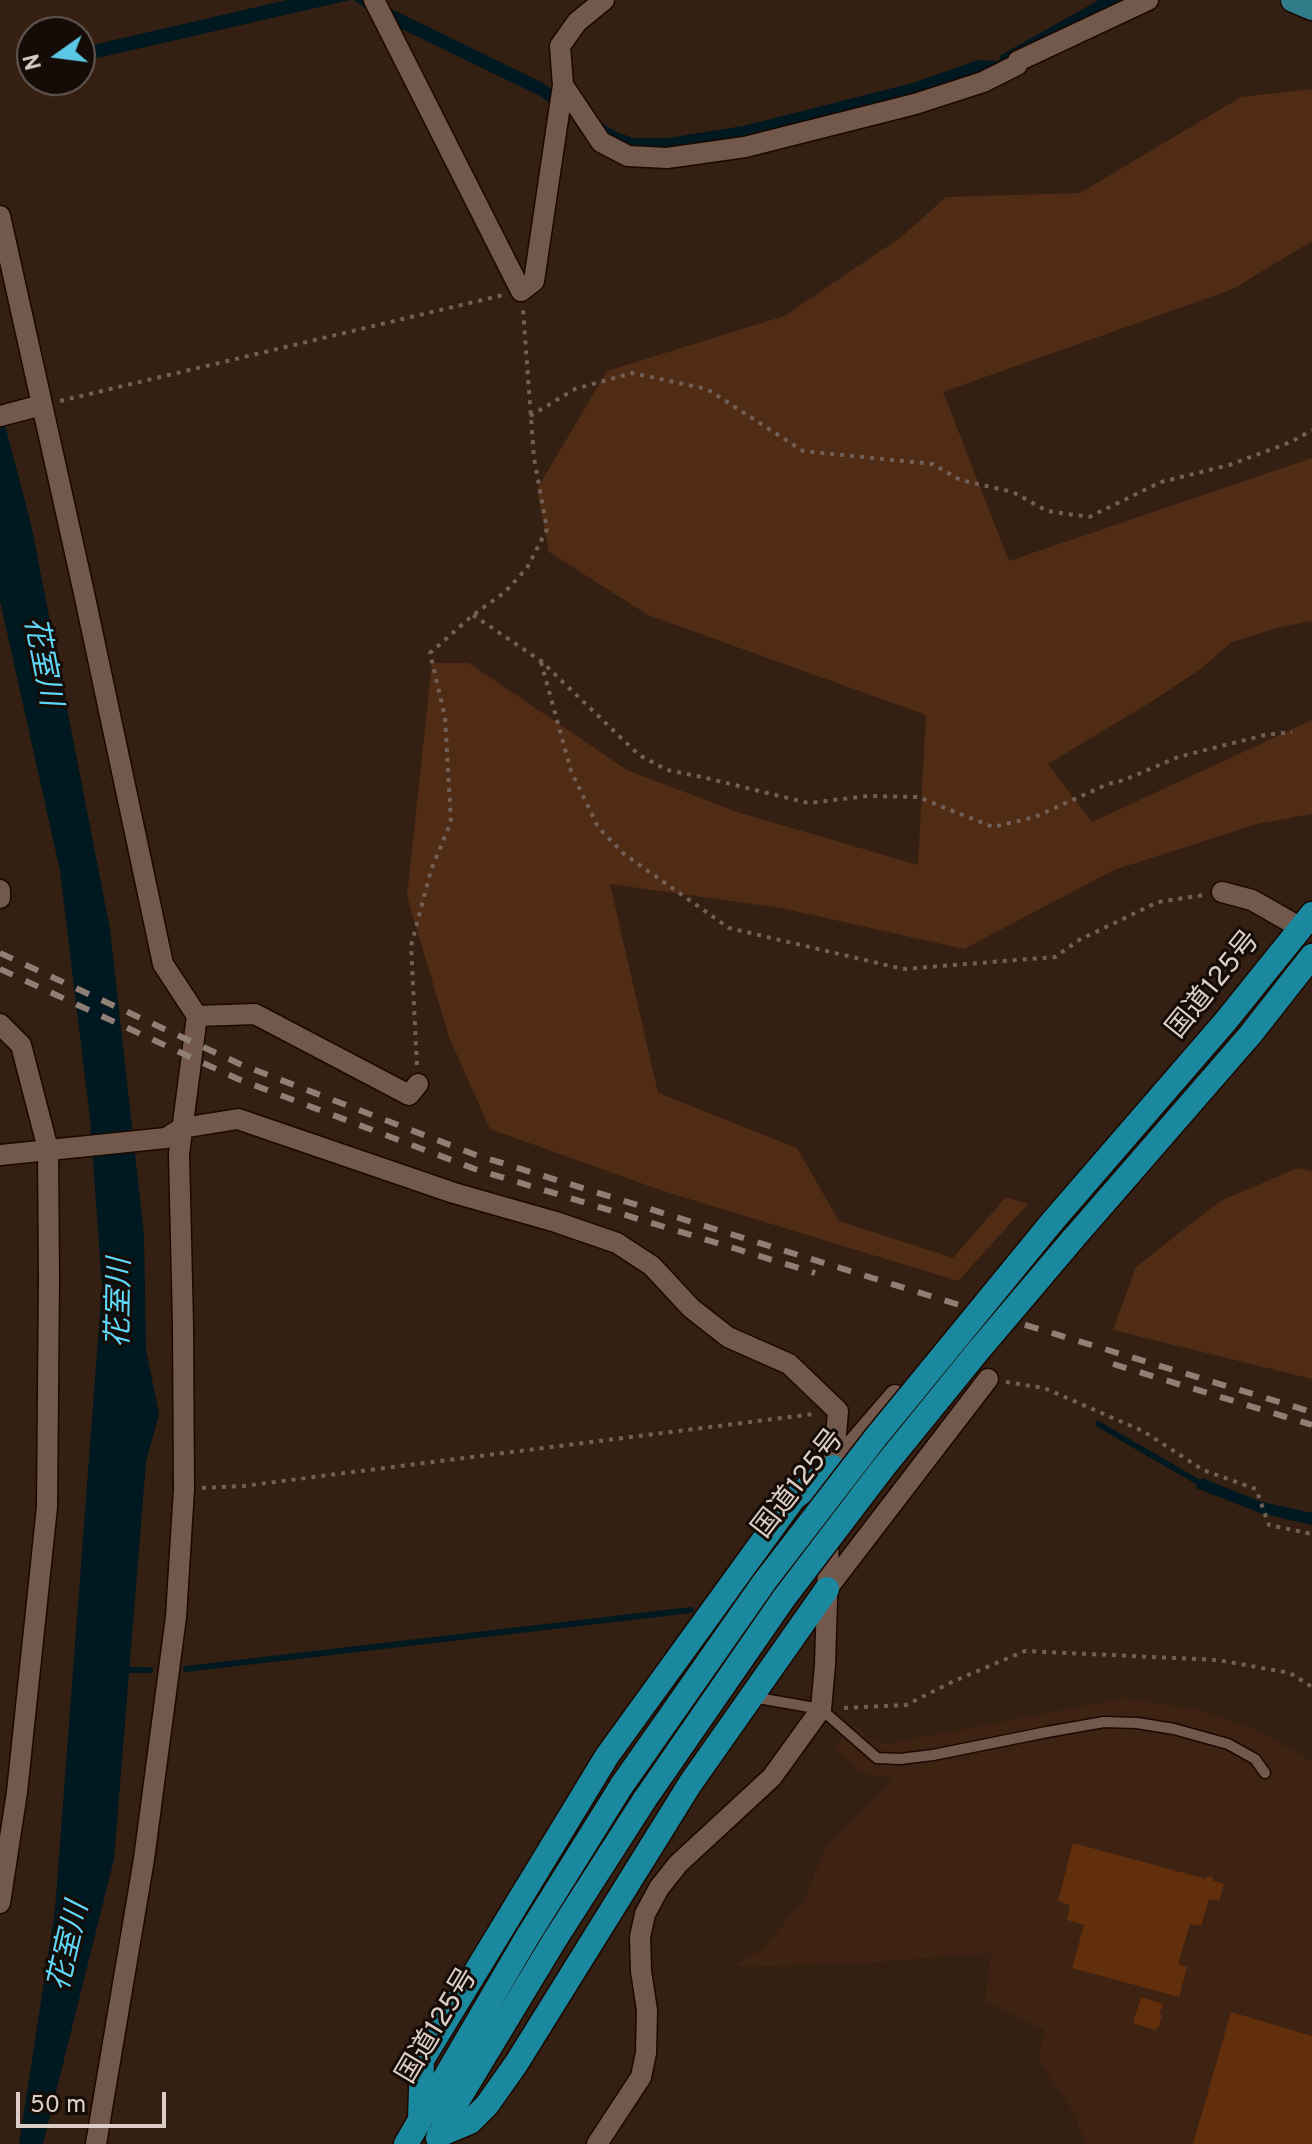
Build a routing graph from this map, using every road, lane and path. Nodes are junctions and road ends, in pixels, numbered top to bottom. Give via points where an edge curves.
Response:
1 (374, 0) edge
2 (604, 0) edge
3 (1148, 0) edge
4 (1293, 0) edge
5 (1312, 8) edge
6 (563, 85) junction
7 (0, 216) edge
8 (521, 291) junction
9 (42, 405) junction
10 (0, 416) edge
11 (530, 416) junction
12 (1312, 430) edge
13 (473, 615) junction
14 (541, 661) junction
15 (1292, 732) dead end
16 (0, 890) edge
17 (1222, 892) joint
18 (0, 898) edge
19 (1306, 921) edge
20 (1312, 956) edge
21 (197, 1016) junction
22 (0, 1024) edge
23 (418, 1084) joint
24 (174, 1133) junction
25 (54, 1149) junction
26 (0, 1155) edge
27 (988, 1379) joint
28 (895, 1395) dead end
29 (838, 1411) junction
30 (833, 1467) junction
31 (184, 1489) junction
32 (1312, 1534) edge
33 (827, 1589) junction
34 (1312, 1687) edge
35 (751, 1697) junction
36 (821, 1709) junction
37 (1265, 1773) dead end
38 (0, 1903) edge
39 (420, 2119) junction
40 (437, 2140) edge
41 (96, 2144) edge
42 (406, 2144) edge
43 (597, 2144) edge

1 - 8 street
2 - 6 street via 577,22 560,46
3 - 6 street via 983,82 745,147 667,158 628,156 601,142
4 - 5 main road
6 - 8 street via 534,281
7 - 9 street
8 - 9 path
8 - 11 path
9 - 10 street
9 - 21 street via 163,964
11 - 12 path via 575,389 632,373 707,389 803,451 933,464 960,480 1013,492 1047,511 1089,517 1161,482 1229,465
11 - 13 path via 547,529 527,568
13 - 14 path
13 - 23 path via 430,653 445,717 451,822 431,870 411,946
14 - 15 path via 639,755 667,770 808,803 918,797 993,827 1035,817 1178,757
14 - 17 path via 571,771 598,827 624,854 729,928 903,969 1055,957 1158,902
16 - 18 street
17 - 19 street
19 - 39 highway, 国道125号, bridge via 1052,1222 765,1581 622,1785
20 - 40 highway, 国道125号, bridge via 978,1351 784,1598 554,1941
21 - 23 street via 255,1014 409,1095
21 - 24 street
22 - 25 street via 21,1045
24 - 25 street
24 - 29 street via 238,1119 617,1243 652,1266 691,1308 728,1337 789,1364
24 - 31 street via 179,1154
25 - 26 street
25 - 38 street via 47,1507
27 - 32 path via 1044,1388 1143,1431 1203,1470 1256,1489 1269,1525
27 - 33 street
28 - 30 street
29 - 30 street
29 - 31 path
30 - 33 street
30 - 39 highway via 794,1498 607,1756 422,2060
31 - 41 street via 176,1617 144,1859
33 - 35 highway
33 - 36 street
34 - 36 path via 1290,1673 1217,1660 1025,1651 906,1705
35 - 36 lane
35 - 40 highway via 487,2105 470,2122
36 - 37 lane via 877,1758 933,1755 1104,1722 1137,1723 1228,1744 1255,1759
36 - 43 street via 772,1777 678,1864 645,1914 640,1937 647,2010 641,2077
39 - 42 highway, 国道125号

